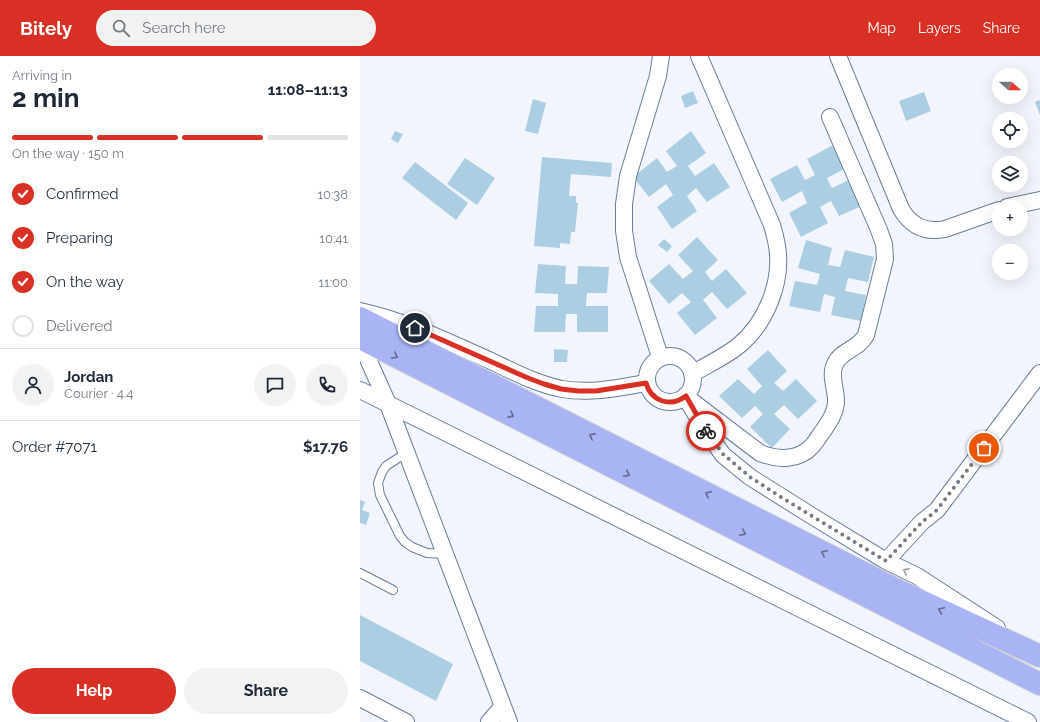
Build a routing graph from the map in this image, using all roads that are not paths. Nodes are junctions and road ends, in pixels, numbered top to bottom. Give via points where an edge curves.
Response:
1 (661, 56) edge
2 (698, 56) edge
3 (838, 56) edge
4 (830, 117) dead end
5 (1040, 200) edge
6 (1028, 203) edge
7 (992, 212) edge
8 (360, 311) edge
9 (360, 318) edge
10 (360, 338) edge
11 (360, 342) edge
12 (660, 357) junction
13 (1040, 373) edge
14 (692, 374) junction
15 (646, 383) junction
16 (360, 390) edge
17 (686, 396) junction
18 (388, 404) junction
19 (406, 453) junction
20 (444, 554) junction
21 (886, 561) junction
22 (360, 574) edge
23 (393, 590) dead end
24 (1037, 654) edge
25 (1040, 684) edge
26 (360, 698) edge
27 (503, 706) junction
28 (406, 722) edge
29 (489, 722) edge
30 (509, 722) edge
31 (1028, 722) edge

1 - 12 street via 658,76 628,176 624,204 624,231 628,257
2 - 14 street via 772,225 778,269 774,291 766,312 753,331 737,347
3 - 7 street via 901,209 910,222 922,229 937,231
4 - 17 street via 879,230 885,251 866,335 860,344 838,359 834,367 836,403 833,415 812,446 796,456 778,458 760,453
5 - 6 street
8 - 15 street via 429,333 528,378 556,387 596,391
24 -> 9 highway via 892,587
10 -> 25 highway
11 - 18 street
12 - 14 street via 677,357 687,363
12 - 15 street via 649,368
13 - 21 street via 937,510 922,522
14 - 17 street via 691,388
15 - 17 street via 650,393 664,402 675,402
16 - 18 street
17 - 21 street via 723,454 750,477
18 - 19 street
18 - 31 street
19 - 20 street
19 - 20 lane via 386,466 382,472 378,483 380,495 405,542 427,553
20 - 27 street
24 -> 21 street via 917,576
22 - 23 lane
26 - 28 street
27 - 29 street
27 - 30 street

